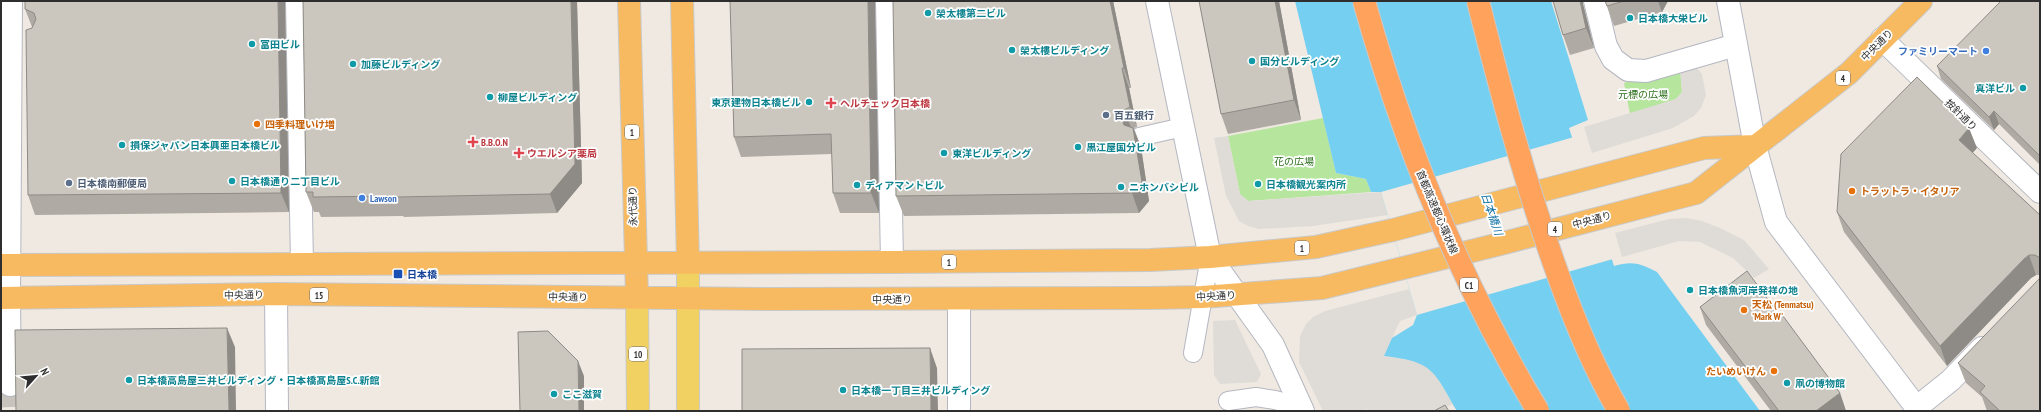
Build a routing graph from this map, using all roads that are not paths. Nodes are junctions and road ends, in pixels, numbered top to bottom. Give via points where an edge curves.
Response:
1 (11, 1) edge
2 (629, 1) edge
3 (682, 1) edge
4 (887, 1) edge
5 (1157, 1) edge
6 (1364, 1) edge
7 (1478, 1) edge
8 (1595, 1) edge
9 (1728, 1) edge
10 (1922, 1) edge
11 (302, 5) edge
12 (1882, 39) junction
13 (1736, 45) junction
14 (1183, 127) junction
15 (1139, 137) dead end
16 (1756, 146) junction
17 (2040, 192) edge
18 (1210, 257) junction
19 (892, 262) junction
20 (635, 263) junction
21 (688, 263) junction
22 (302, 264) junction
23 (5, 265) edge
24 (276, 294) junction
25 (1236, 294) junction
26 (1202, 297) junction
27 (5, 298) edge
28 (637, 298) junction
29 (686, 298) junction
30 (959, 299) junction
31 (1998, 331) edge
32 (1193, 353) dead end
33 (10, 385) tunnel mouth
34 (1228, 401) dead end
35 (1302, 409) edge
36 (1917, 410) edge
37 (276, 411) edge
38 (638, 411) edge
39 (688, 411) edge
40 (960, 411) edge
41 (1538, 411) edge
42 (1618, 411) edge

1 - 23 street via 19,39
2 - 20 highway, 永代通り / 1
3 - 21 highway
4 - 19 street via 895,70
5 - 14 street
6 - 41 highway, 首都高速都心環状線 / C1, bridge via 1389,84 1432,204 1473,293
7 - 42 highway, bridge via 1510,127 1539,222 1583,338
8 - 13 street via 1606,46 1613,59 1628,70 1646,71
9 - 13 street
10 - 12 highway, 中央通り / 4
11 - 22 street
12 - 16 highway, 中央通り / 4 via 1849,73
12 - 17 street, 按針通り
13 - 16 street
14 - 15 lane
14 - 18 street
16 - 18 highway, 1 via 1704,148 1393,230 1316,247
16 - 25 highway, 中央通り / 4 via 1696,192 1322,288
16 - 36 street via 1776,222
18 - 19 highway, 1 via 1150,260
18 - 25 street
18 - 26 lane
19 - 21 highway, 1
20 - 21 highway
20 - 22 highway
20 - 28 highway, 永代通り / 1
21 - 29 main road
22 - 23 highway
23 - 27 street
24 - 27 highway, 中央通り / 15
24 - 28 highway, 中央通り / 15
24 - 37 street
25 - 26 highway, 中央通り
25 - 35 street via 1273,345
26 - 30 highway, 中央通り
26 - 32 lane
27 - 33 street
28 - 29 highway, 中央通り
28 - 38 main road, 永代通り / 10
29 - 30 highway, 中央通り
29 - 39 main road
30 - 40 street
31 - 36 street via 1951,380
34 - 35 lane via 1256,397

